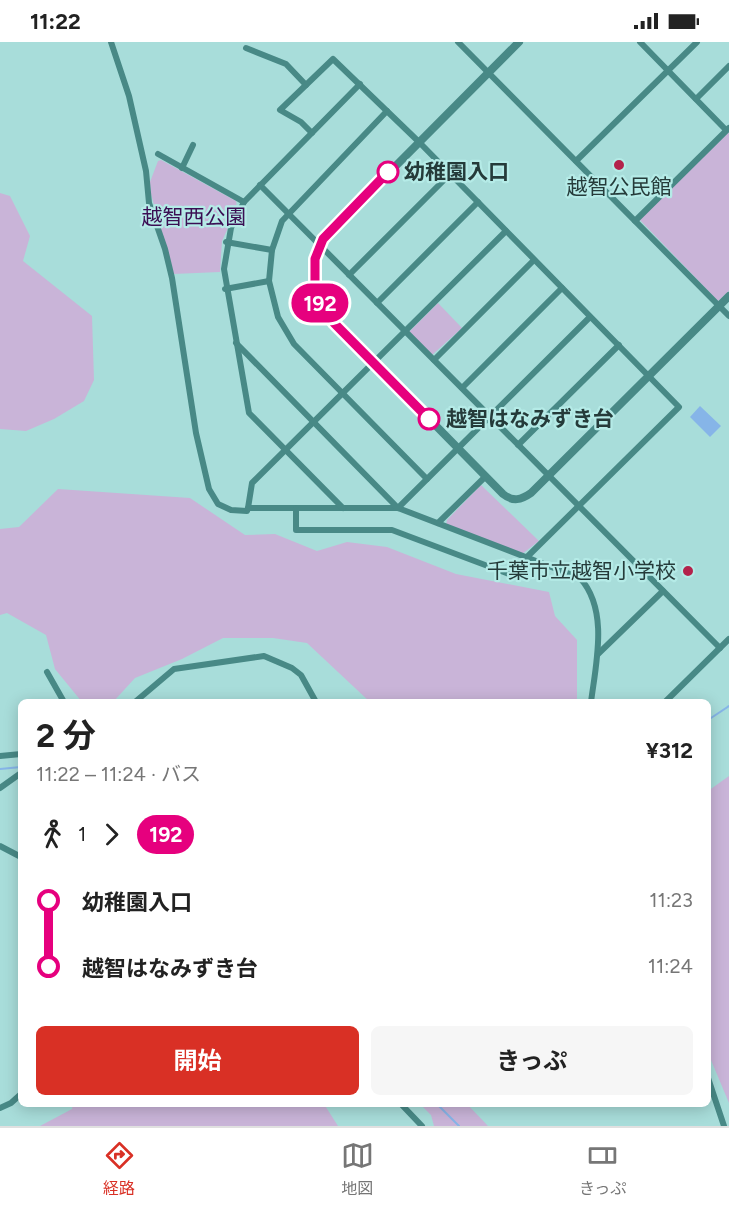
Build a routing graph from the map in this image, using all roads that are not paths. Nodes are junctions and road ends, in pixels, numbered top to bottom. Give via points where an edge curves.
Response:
1 (111, 42) edge
2 (458, 42) edge
3 (519, 42) edge
4 (640, 42) edge
5 (697, 42) edge
6 (246, 48) dead end
7 (729, 66) edge
8 (668, 71) junction
9 (488, 73) junction
10 (360, 84) junction
11 (306, 85) junction
12 (696, 99) junction
13 (387, 111) junction
14 (728, 129) edge
15 (312, 133) junction
16 (419, 142) junction
17 (193, 145) dead end
18 (158, 154) dead end
19 (576, 161) junction
20 (182, 168) junction
21 (450, 174) junction
22 (260, 184) junction
23 (244, 202) junction
24 (478, 202) junction
25 (288, 212) junction
26 (635, 221) junction
27 (506, 231) junction
28 (226, 242) junction
29 (320, 245) junction
30 (272, 250) junction
31 (534, 260) junction
32 (349, 274) junction
33 (269, 280) junction
34 (562, 288) junction
35 (225, 289) junction
36 (729, 296) edge
37 (377, 303) junction
38 (719, 306) junction
39 (590, 316) junction
40 (729, 316) edge
41 (405, 331) junction
42 (236, 342) junction
43 (619, 345) junction
44 (434, 360) junction
45 (373, 363) junction
46 (649, 375) junction
47 (462, 388) junction
48 (342, 394) junction
49 (490, 416) junction
50 (314, 422) junction
51 (518, 445) junction
52 (457, 447) junction
53 (285, 450) junction
54 (548, 475) junction
55 (486, 476) junction
56 (427, 479) junction
57 (579, 506) junction
58 (248, 508) junction
59 (296, 508) junction
60 (343, 508) junction
61 (398, 508) junction
62 (438, 524) junction
63 (526, 558) junction
64 (663, 591) junction
65 (729, 639) edge
66 (720, 648) junction
67 (598, 654) junction
68 (46, 672) dead end
69 (62, 699) edge
70 (139, 699) edge
71 (314, 699) edge
72 (591, 699) edge
73 (668, 699) edge
74 (18, 754) edge
75 (0, 756) edge
76 (18, 775) edge
77 (0, 788) edge
78 (0, 846) edge
79 (18, 855) edge
80 (711, 1087) edge
81 (18, 1097) edge
82 (404, 1107) edge
83 (0, 1108) edge
84 (422, 1126) edge
85 (724, 1126) edge

1 - 58 street via 129,96 149,202 172,278 196,433 209,489 218,504 231,510
2 - 9 street
3 - 9 street
4 - 8 street
5 - 8 street
6 - 11 street via 286,64
7 - 12 street
8 - 12 street
8 - 19 street
9 - 16 street
9 - 19 street
10 - 11 street via 333,59
10 - 13 street
10 - 15 street
11 - 15 street via 280,110
12 - 14 street
13 - 16 street
13 - 25 street
14 - 26 street
15 - 22 street
16 - 21 street
16 - 29 street via 330,230
17 - 20 street
18 - 20 street
19 - 26 street
20 - 23 street
21 - 24 street
21 - 32 street
22 - 23 street
22 - 25 street
23 - 28 street
24 - 27 street
24 - 37 street
25 - 29 street
25 - 30 street
26 - 38 street
27 - 31 street
27 - 41 street
28 - 30 street
28 - 35 street
29 - 32 street
29 - 45 street via 313,273 320,304
30 - 33 street
31 - 34 street
31 - 44 street
32 - 37 street
33 - 35 street
33 - 48 street via 286,333
34 - 39 street
34 - 47 street
35 - 42 street
36 - 38 street
37 - 41 street
38 - 40 street
38 - 46 street
39 - 43 street
39 - 49 street
41 - 44 street
41 - 45 street
42 - 50 street
42 - 53 street via 249,413
43 - 46 street
43 - 51 street
44 - 47 street
45 - 48 street
45 - 52 street
46 - 54 street
46 - 57 street via 679,406
47 - 49 street
48 - 50 street
48 - 56 street
49 - 51 street
49 - 52 street
50 - 53 street
50 - 61 street
51 - 54 street
52 - 55 street
52 - 56 street
53 - 58 street via 252,483
53 - 60 street
54 - 55 street via 520,500 509,498
54 - 57 street
55 - 62 street
56 - 61 street
57 - 63 street
57 - 64 street
58 - 59 street
59 - 60 street
59 - 63 street via 296,530 392,530 517,577
60 - 61 street
61 - 62 street
62 - 63 street
63 - 67 street via 574,575 586,585 595,601
64 - 66 street
64 - 67 street
65 - 66 street
66 - 73 street
67 - 72 street
68 - 69 street
70 - 71 street via 174,669 264,656 301,675
74 - 75 street
76 - 77 street
78 - 79 street
80 - 85 street
81 - 83 street
82 - 84 street

